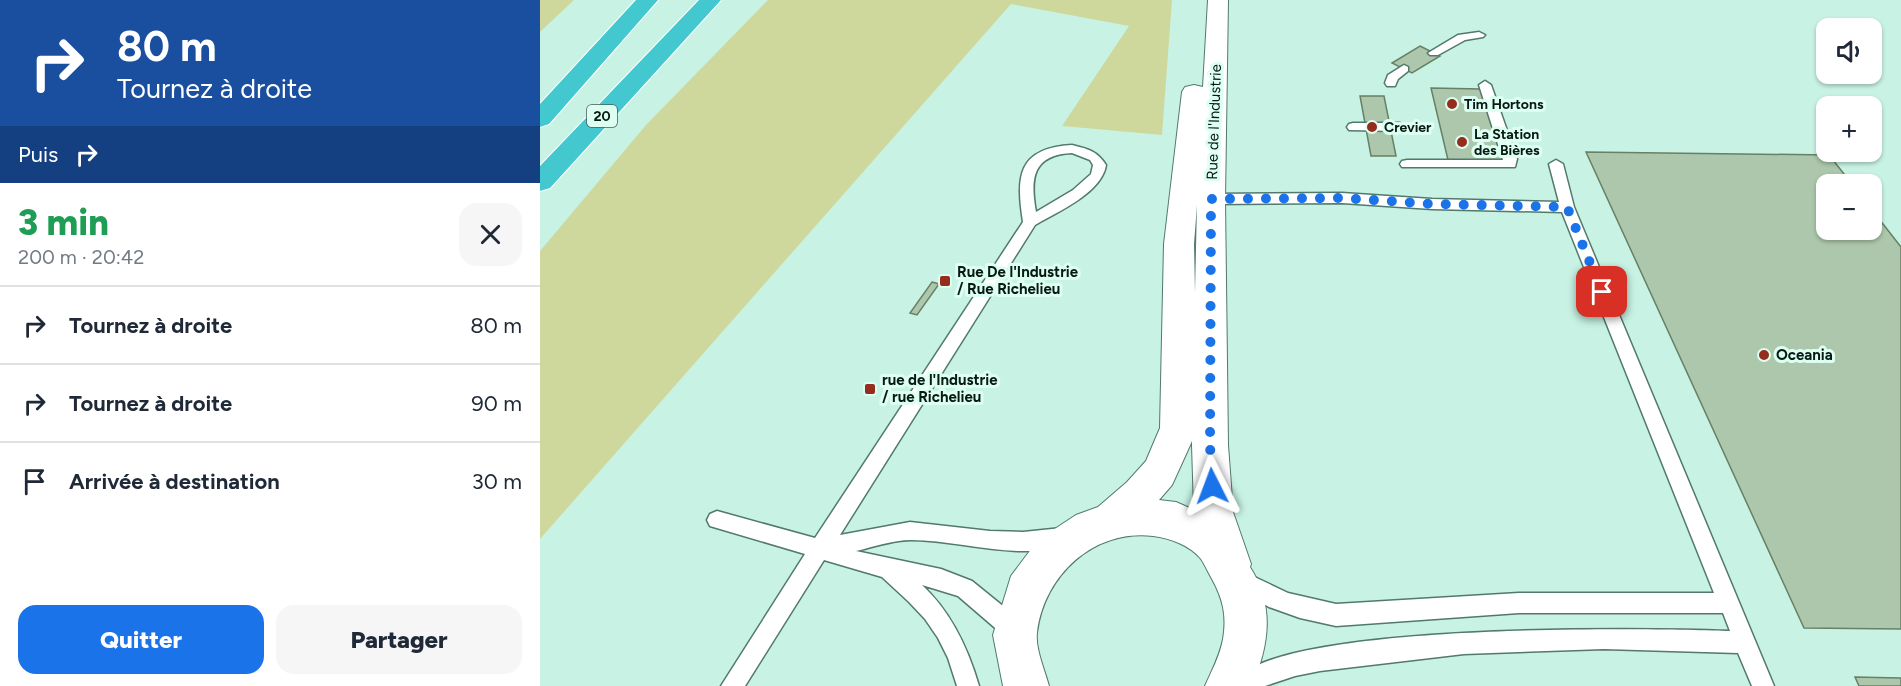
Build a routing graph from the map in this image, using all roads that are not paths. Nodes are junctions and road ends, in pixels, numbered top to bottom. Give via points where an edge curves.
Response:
1 (648, 0) edge
2 (711, 0) edge
3 (725, 0) edge
4 (1200, 0) edge
5 (1218, 0) edge
6 (1479, 35) dead end
7 (664, 50) junction
8 (1434, 53) dead end
9 (1404, 69) dead end
10 (1391, 83) dead end
11 (1485, 85) dead end
12 (540, 119) edge
13 (1353, 127) dead end
14 (1400, 127) dead end
15 (1407, 164) dead end
16 (1556, 164) dead end
17 (540, 182) edge
18 (1211, 199) junction
19 (1567, 207) junction
20 (1030, 222) junction
21 (1113, 518) junction
22 (717, 520) dead end
23 (1072, 536) junction
24 (819, 549) junction
25 (889, 570) junction
26 (1234, 572) junction
27 (1729, 603) junction
28 (1016, 631) junction
29 (1745, 642) junction
30 (1024, 684) edge
31 (732, 686) edge
32 (968, 686) edge
33 (1228, 686) edge
34 (1243, 686) edge
35 (1763, 686) edge

1 - 12 highway
2 - 7 highway, 20
3 - 7 highway
4 - 21 street, Rue de l'Industrie via 1179,244 1178,428 1159,473
5 - 18 street, Rue de l'Industrie
6 - 8 lane via 1462,37
7 - 17 highway, 20
9 - 10 lane
11 - 15 lane via 1510,164
13 - 14 lane
16 - 19 lane
18 - 19 lane via 1342,198
18 - 26 street, Rue de l'Industrie via 1212,482 1215,512
19 - 27 lane
20 - 20 lane via 1092,182 1099,169 1095,158 1067,149 1052,150 1038,158 1025,185
20 - 24 lane
21 - 23 street
21 - 26 street via 1147,515 1195,529
22 - 24 lane
23 - 24 lane via 990,540 910,531
23 - 28 street via 1044,561 1034,577 1025,594
24 - 25 lane
24 - 31 lane
25 - 28 lane via 965,588
25 - 32 lane via 927,604 953,647
26 - 27 lane via 1273,600 1336,615 1519,603
26 - 33 street, Rue de l'Industrie via 1243,594 1246,628 1239,662
27 - 29 lane
28 - 30 street
29 - 34 lane via 1586,638 1481,642 1324,660 1272,671
29 - 35 lane

